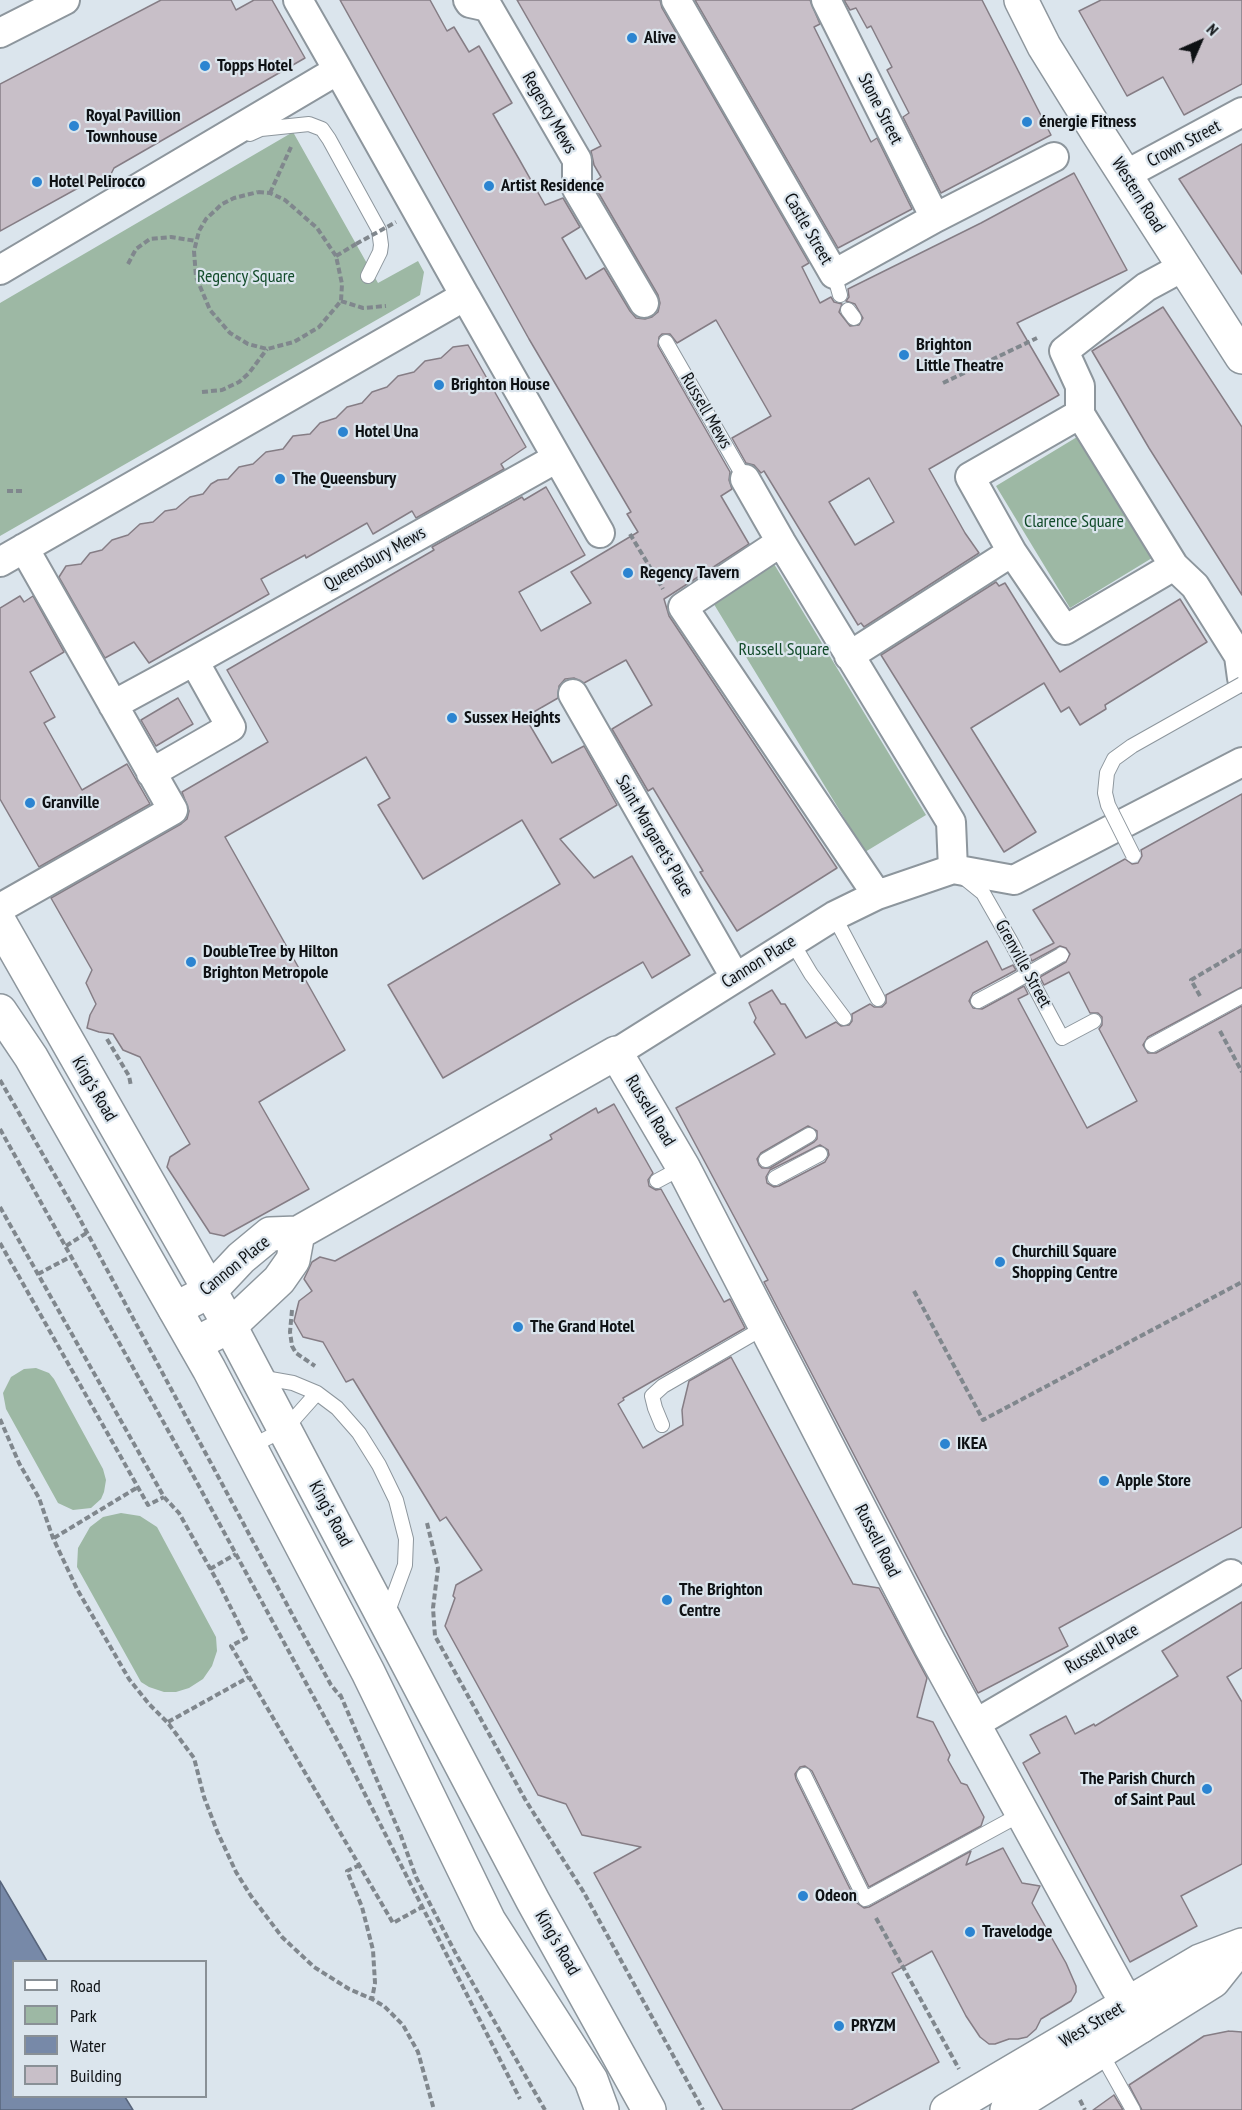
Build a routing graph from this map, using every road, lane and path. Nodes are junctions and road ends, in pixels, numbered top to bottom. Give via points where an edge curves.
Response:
1 (65, 0) edge
2 (298, 0) edge
3 (468, 0) edge
4 (676, 0) edge
5 (826, 0) edge
6 (1028, 2) edge
7 (0, 33) edge
8 (338, 70) junction
9 (1242, 112) edge
10 (1054, 158) dead end
11 (176, 166) junction
12 (1125, 175) junction
13 (935, 219) junction
14 (396, 222) dead end
15 (196, 241) junction
16 (336, 256) junction
17 (128, 264) dead end
18 (1183, 267) junction
19 (0, 270) edge
20 (368, 276) dead end
21 (465, 296) junction
22 (340, 301) junction
23 (644, 303) dead end
24 (392, 305) dead end
25 (666, 342) dead end
26 (267, 349) junction
27 (1065, 351) junction
28 (1242, 357) edge
29 (943, 383) dead end
30 (202, 392) dead end
31 (1080, 414) junction
32 (556, 458) junction
33 (746, 479) joint
34 (7, 491) dead end
35 (22, 491) dead end
36 (600, 533) joint
37 (781, 542) junction
38 (24, 548) junction
39 (1012, 552) junction
40 (0, 562) edge
41 (1174, 566) junction
42 (683, 608) junction
43 (849, 656) junction
44 (194, 661) junction
45 (1242, 678) edge
46 (1242, 684) edge
47 (573, 694) dead end
48 (113, 705) junction
49 (1242, 762) edge
50 (151, 773) junction
51 (1133, 855) dead end
52 (953, 869) junction
53 (877, 895) junction
54 (0, 908) edge
55 (834, 916) junction
56 (0, 923) edge
57 (792, 942) junction
58 (1060, 955) dead end
59 (735, 977) junction
60 (1242, 996) edge
61 (878, 999) dead end
62 (978, 1000) dead end
63 (0, 1011) edge
64 (844, 1018) dead end
65 (1094, 1021) dead end
66 (1152, 1045) dead end
67 (616, 1053) junction
68 (0, 1080) edge
69 (0, 1129) edge
70 (809, 1135) dead end
71 (820, 1154) dead end
72 (766, 1160) dead end
73 (775, 1178) dead end
74 (0, 1207) edge
75 (96, 1228) dead end
76 (87, 1233) junction
77 (298, 1233) junction
78 (0, 1243) edge
79 (66, 1246) junction
80 (72, 1256) junction
81 (38, 1274) junction
82 (1242, 1281) edge
83 (210, 1290) junction
84 (914, 1291) dead end
85 (294, 1301) dead end
86 (175, 1309) junction
87 (230, 1326) junction
88 (765, 1327) junction
89 (195, 1344) junction
90 (322, 1371) dead end
91 (257, 1377) junction
92 (316, 1393) junction
93 (0, 1419) edge
94 (662, 1425) dead end
95 (285, 1430) junction
96 (249, 1448) junction
97 (138, 1487) junction
98 (164, 1497) junction
99 (424, 1516) dead end
100 (53, 1538) junction
101 (236, 1554) junction
102 (210, 1569) junction
103 (1231, 1574) dead end
104 (385, 1619) junction
105 (249, 1677) junction
106 (168, 1723) junction
107 (973, 1725) junction
108 (804, 1775) dead end
109 (1023, 1813) junction
110 (360, 1865) junction
111 (865, 1899) junction
112 (422, 1907) junction
113 (1241, 1946) edge
114 (372, 1999) junction
115 (1134, 2015) junction
116 (1094, 2040) junction
117 (1017, 2092) edge
118 (520, 2099) dead end
119 (1081, 2102) dead end
120 (960, 2103) edge
121 (434, 2110) edge
122 (545, 2110) edge
123 (602, 2110) edge
124 (649, 2110) edge
125 (701, 2110) edge
126 (1085, 2110) edge
127 (1133, 2110) edge

1 - 7 street
2 - 8 street
3 - 23 street, Regency Mews via 488,8 565,140 576,160 577,189
4 - 13 street, Castle Street via 837,284
5 - 13 street, Stone Street
6 - 12 main road, Western Road via 1044,45
8 - 11 street
8 - 21 street
9 - 12 street, Crown Street
10 - 13 street, Castle Street
11 - 19 street
11 - 20 lane via 261,129 318,126 379,230 380,252
12 - 18 main road, Western Road
14 - 16 path, bridge
15 - 16 path via 206,219 222,204 248,193 270,193 306,216
15 - 17 path via 171,237 145,241
15 - 26 path via 196,277 210,310 230,333
16 - 22 path via 342,276
18 - 27 street via 1146,287
18 - 28 main road, Western Road
21 - 32 street
21 - 38 street
22 - 24 path via 363,308
22 - 26 path via 310,333
25 - 33 lane, Russell Mews
26 - 30 path via 244,378 228,388
27 - 29 path via 1044,335
27 - 31 street via 1080,386
31 - 39 street via 970,477
31 - 41 street
32 - 36 street
32 - 44 street, Queensbury Mews
33 - 37 street
34 - 35 path
36 - 42 path via 626,528 674,608
37 - 42 street
37 - 43 street
38 - 40 street
38 - 48 street
39 - 41 street via 1065,630
39 - 43 street
41 - 45 street via 1195,586 1239,656
42 - 53 street
43 - 52 street via 951,822
44 - 48 street, Queensbury Mews
44 - 50 street via 231,727
46 - 51 lane, bridge via 1114,759 1107,773 1105,794
47 - 59 street, Saint Margaret's Place
48 - 50 street
49 - 52 street, Cannon Place via 1014,880
50 - 54 street via 173,810
52 - 53 street, Cannon Place
52 - 65 lane, Grenville Street via 982,893 1062,1038
53 - 55 street, Cannon Place
55 - 57 street, Cannon Place
55 - 61 lane
56 - 83 main road, King's Road
57 - 59 street, Cannon Place
57 - 64 lane
58 - 62 lane, bridge
59 - 67 street, Cannon Place
60 - 66 lane
63 - 86 main road via 31,1057
67 - 77 main road, Cannon Place
67 - 88 main road, Russell Road via 670,1174
68 - 76 path
69 - 79 path
70 - 72 lane
71 - 73 lane
74 - 81 path
75 - 76 path
76 - 79 path
76 - 122 path via 340,1696 416,1877
77 - 83 main road, Cannon Place via 270,1234
77 - 87 main road, Cannon Place via 293,1260 279,1280
78 - 97 path
79 - 80 path
80 - 81 path
80 - 101 path
81 - 98 path
82 - 84 path via 983,1420
83 - 86 main road, Cannon Place
83 - 87 main road, King's Road
85 - 90 path via 292,1346
86 - 89 main road
87 - 89 main road, Cannon Place
87 - 91 main road, King's Road
88 - 94 lane via 652,1396
88 - 107 main road, Russell Road
89 - 96 main road
91 - 92 lane via 293,1383
91 - 95 main road, King's Road
92 - 95 lane
92 - 104 lane via 337,1408 359,1433 396,1500 406,1539 405,1565
93 - 100 path via 39,1498
95 - 96 lane
95 - 104 main road, King's Road
96 - 123 main road via 368,1672 489,1921 591,2080
97 - 98 path via 148,1505
97 - 100 path
98 - 102 path via 179,1513
99 - 125 path via 438,1568 433,1608 435,1636 526,1801 583,1891
100 - 106 path via 77,1589 129,1679
101 - 102 path
101 - 112 path
102 - 105 path via 246,1638 231,1646
103 - 107 street, Russell Place
104 - 124 main road, King's Road via 533,1902
105 - 106 path
105 - 110 path
106 - 114 path via 194,1758 218,1831 251,1896 282,1937 314,1967
107 - 109 main road, Russell Road
108 - 111 lane
109 - 111 lane
109 - 115 main road, Russell Road
110 - 112 path via 393,1923
110 - 114 path via 347,1871 362,1907 372,1950
111 - 120 path
112 - 118 path
113 - 115 main road, West Street via 1200,1961
114 - 121 path via 384,2006 411,2037
115 - 116 main road, West Street
116 - 117 main road, West Street
116 - 127 lane
117 - 120 main road, West Street
119 - 126 path

